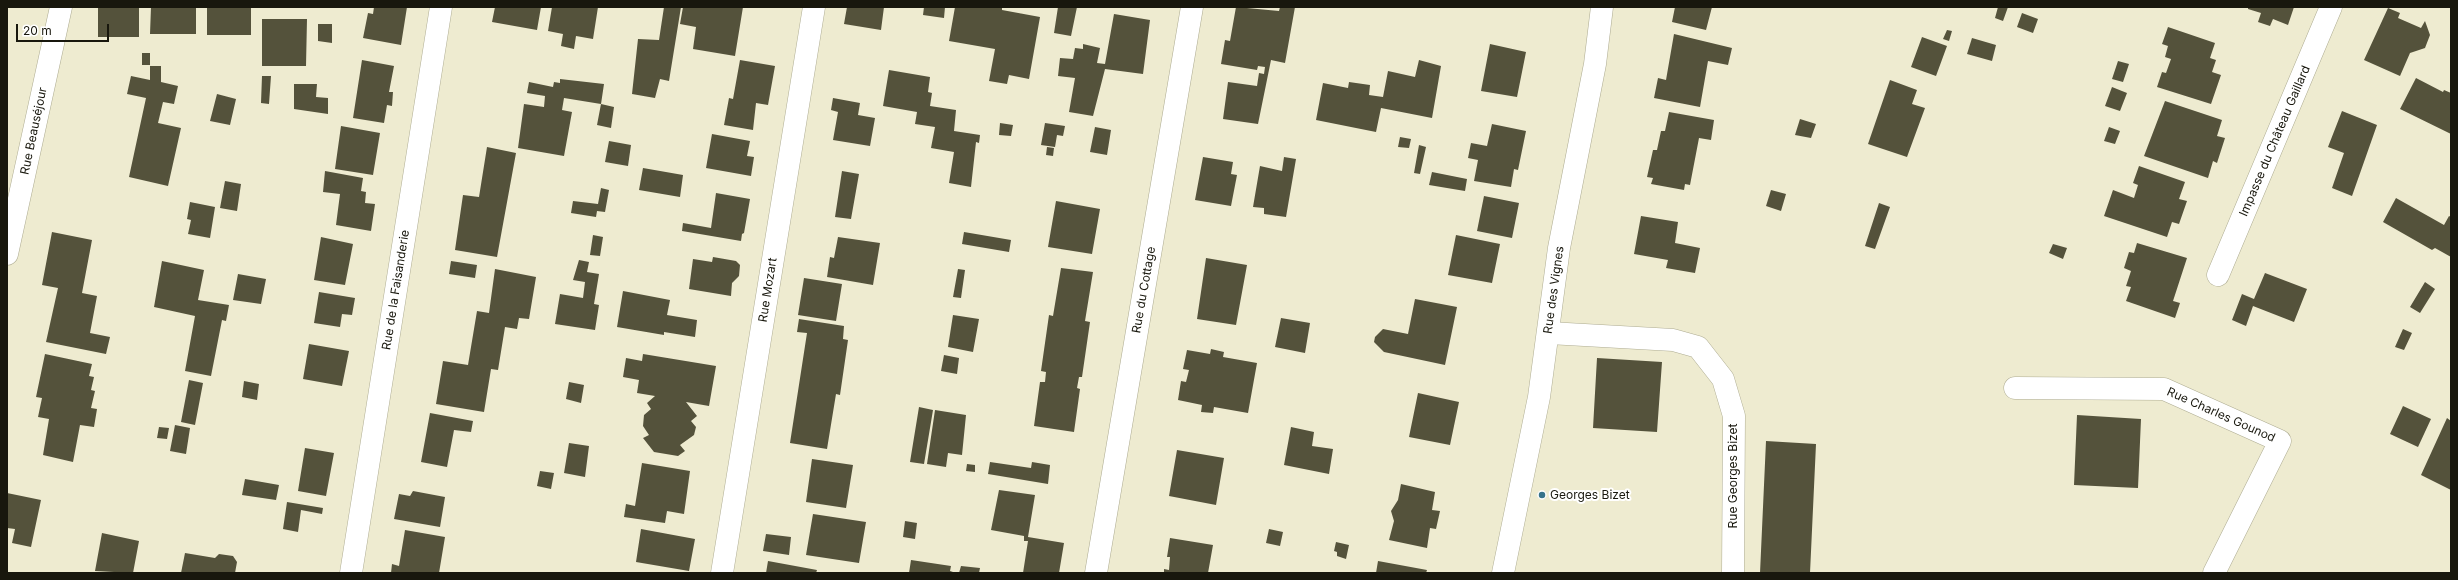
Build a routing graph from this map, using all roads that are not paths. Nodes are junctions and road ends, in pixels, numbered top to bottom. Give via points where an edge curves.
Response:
1 (61, 7) edge
2 (441, 7) edge
3 (814, 7) edge
4 (1192, 7) edge
5 (1600, 7) edge
6 (2331, 7) edge
7 (7, 254) edge
8 (2218, 274) dead end
9 (1548, 334) junction
10 (2015, 388) dead end
11 (350, 573) edge
12 (722, 573) edge
13 (1096, 573) edge
14 (1503, 573) edge
15 (1733, 573) edge
16 (2214, 573) edge

1 - 7 street, Rue Beauséjour
2 - 11 street, Rue de la Faisanderie
3 - 12 street, Rue Mozart
4 - 13 street, Rue du Cottage
5 - 9 street, Rue des Vignes via 1595,64 1559,248
6 - 8 street, Impasse du Château Gaillard
9 - 14 street, Rue des Vignes via 1539,397
9 - 15 street, Rue Georges Bizet via 1673,340 1698,347 1719,374 1734,416
10 - 16 street, Rue Charles Gounod via 2164,389 2280,441

